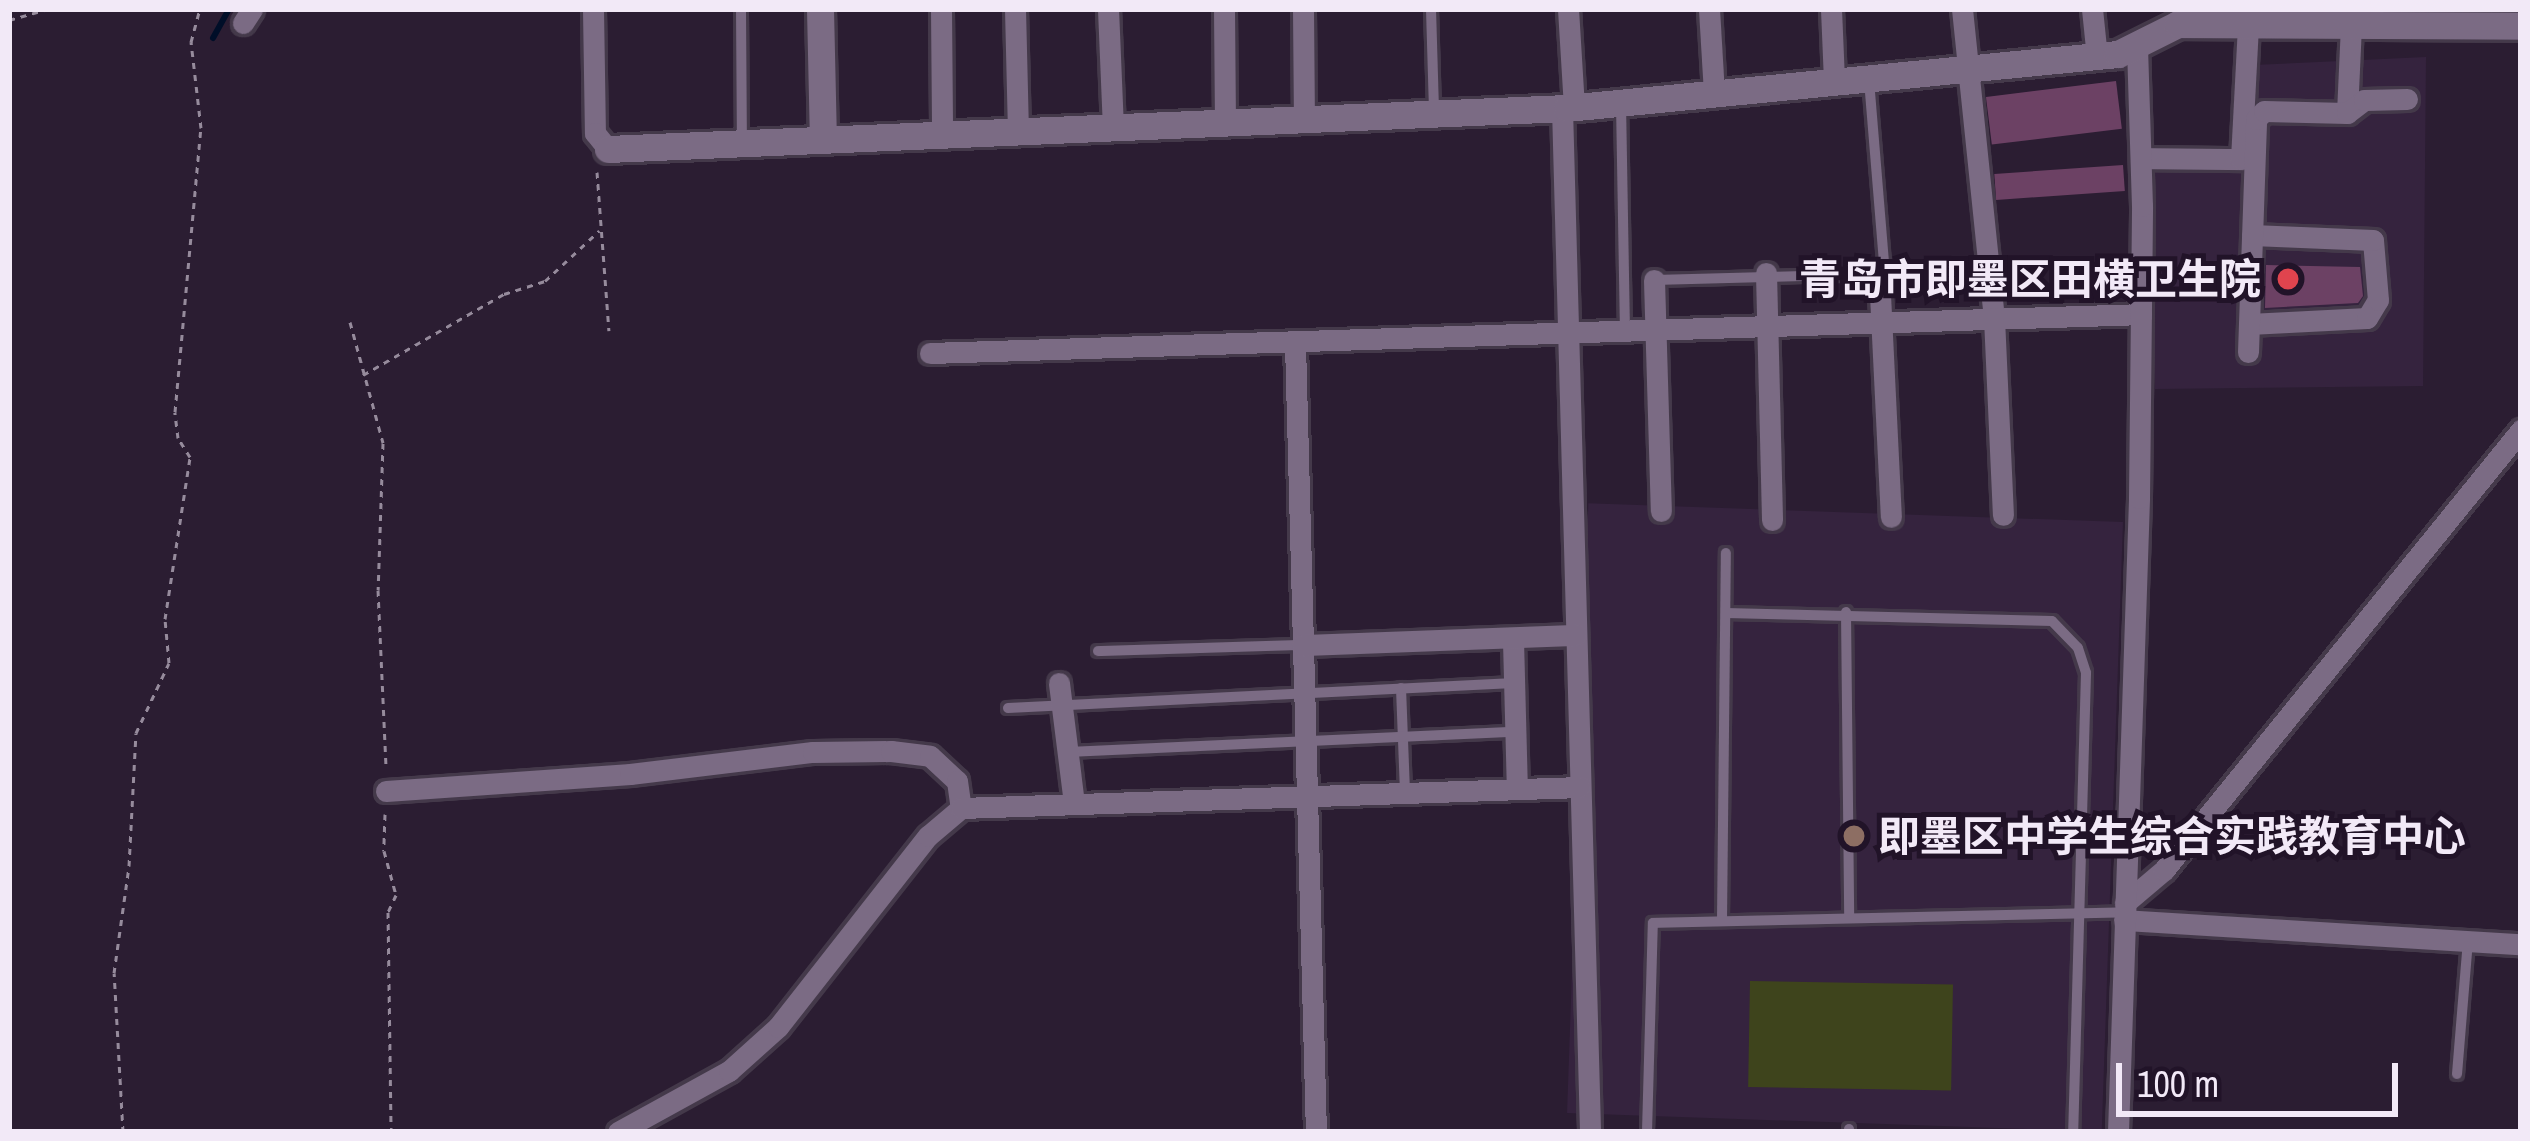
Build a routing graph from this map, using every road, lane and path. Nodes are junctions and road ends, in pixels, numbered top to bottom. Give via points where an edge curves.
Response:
1 (48, 9) edge
2 (200, 9) edge
3 (593, 9) edge
4 (741, 9) edge
5 (820, 9) edge
6 (941, 9) edge
7 (1015, 9) edge
8 (1108, 9) edge
9 (1224, 9) edge
10 (1303, 9) edge
11 (1431, 9) edge
12 (1568, 9) edge
13 (1709, 9) edge
14 (1831, 9) edge
15 (1962, 9) edge
16 (2092, 9) edge
17 (2483, 17) edge
18 (2170, 18) edge
19 (2261, 19) edge
20 (9, 20) edge
21 (2351, 25) junction
22 (2521, 26) edge
23 (2137, 47) junction
24 (2097, 57) junction
25 (1968, 69) junction
26 (1869, 78) junction
27 (1834, 82) junction
28 (1714, 94) junction
29 (2407, 99) dead end
30 (1621, 102) junction
31 (1568, 107) junction
32 (2347, 112) junction
33 (1434, 113) junction
34 (1304, 119) junction
35 (1225, 122) junction
36 (1113, 127) junction
37 (1018, 131) junction
38 (942, 134) junction
39 (823, 140) junction
40 (742, 143) junction
41 (608, 148) junction
42 (2141, 158) junction
43 (599, 231) junction
44 (2252, 235) junction
45 (1988, 264) junction
46 (1766, 273) junction
47 (1882, 274) junction
48 (1654, 280) joint
49 (2141, 314) junction
50 (1994, 318) junction
51 (350, 322) dead end
52 (1881, 323) junction
53 (2249, 324) junction
54 (1767, 328) junction
55 (609, 331) dead end
56 (1655, 332) junction
57 (1625, 334) junction
58 (1568, 336) junction
59 (1295, 344) junction
60 (2248, 352) dead end
61 (930, 353) dead end
62 (363, 375) junction
63 (2521, 430) edge
64 (1660, 511) dead end
65 (2003, 514) dead end
66 (1891, 517) dead end
67 (1772, 520) dead end
68 (1726, 553) dead end
69 (1846, 612) junction
70 (1726, 613) junction
71 (1576, 635) junction
72 (1513, 640) junction
73 (1302, 645) junction
74 (1098, 651) dead end
75 (1517, 683) junction
76 (1401, 688) junction
77 (1304, 693) junction
78 (1060, 695) junction
79 (1008, 709) dead end
80 (1517, 732) junction
81 (1403, 737) junction
82 (1305, 741) junction
83 (1068, 752) junction
84 (1580, 787) junction
85 (1517, 788) junction
86 (1405, 790) junction
87 (386, 791) junction
88 (1306, 792) junction
89 (1075, 803) junction
90 (962, 808) junction
91 (2125, 912) junction
92 (2081, 913) junction
93 (1849, 918) junction
94 (1722, 921) junction
95 (2468, 941) junction
96 (2521, 944) edge
97 (2457, 1074) dead end
98 (123, 1132) edge
99 (391, 1132) edge
100 (618, 1132) edge
101 (1316, 1132) edge
102 (1590, 1132) edge
103 (1647, 1132) edge
104 (2073, 1132) edge
105 (2119, 1132) edge

1 - 20 path
2 - 98 path via 191,42 201,128 175,412 190,457 165,620 169,663 136,734 113,973
3 - 41 street via 595,133
4 - 40 lane
5 - 39 street
6 - 38 street
7 - 37 street
8 - 36 street
9 - 35 street
10 - 34 street
11 - 33 lane
12 - 31 street
13 - 28 street
14 - 27 street
15 - 25 street
16 - 24 street
17 - 21 street
17 - 22 street
18 - 19 street
18 - 23 street
19 - 21 street
19 - 42 street via 2241,158
21 - 32 street
23 - 24 street
23 - 42 street
24 - 25 street
25 - 26 street
25 - 45 street
26 - 27 street
26 - 47 lane
27 - 28 street
28 - 30 street
29 - 32 street via 2364,100
30 - 31 street
30 - 57 lane
31 - 33 street
31 - 58 street
32 - 44 street via 2264,111 2256,118
33 - 34 street
34 - 35 street
35 - 36 street
36 - 37 street
37 - 38 street
38 - 39 street
39 - 40 street
40 - 41 street
41 - 43 path via 597,167
42 - 49 street
43 - 55 path
43 - 62 path via 545,281 504,295
44 - 53 street
44 - 53 street via 2373,240 2378,300 2367,318
45 - 47 lane
45 - 50 street
46 - 47 lane
46 - 48 lane
46 - 54 street
47 - 52 street
48 - 56 street
49 - 50 street
49 - 91 street
50 - 52 street
50 - 65 street
51 - 62 path
52 - 54 street
52 - 66 street
53 - 60 street
54 - 56 street
54 - 67 street
56 - 57 street
56 - 64 street
57 - 58 street
58 - 59 street
58 - 71 street
59 - 61 street
59 - 73 street
62 - 87 path via 383,443 378,590
63 - 91 street
68 - 70 lane
69 - 70 lane
69 - 92 lane via 2062,626 2086,673
69 - 93 lane
70 - 94 lane
71 - 72 street
71 - 84 street
72 - 73 street
72 - 75 street
73 - 74 lane
73 - 77 street
75 - 76 lane
75 - 80 street
76 - 77 lane
76 - 81 lane
77 - 78 lane
77 - 82 street
78 - 79 lane
78 - 83 street
80 - 81 lane
80 - 85 street
81 - 82 lane
81 - 86 lane
82 - 83 lane
82 - 88 street
83 - 89 street
84 - 85 street
84 - 102 street
85 - 86 street
86 - 88 street
87 - 90 street via 813,752 930,756 950,773
87 - 99 path via 384,851 396,895 388,912
88 - 89 street
88 - 101 street
89 - 90 street
90 - 100 street via 928,836 778,1027 730,1071
91 - 92 lane
91 - 95 street
91 - 105 street
92 - 93 lane
92 - 104 lane
93 - 94 lane
94 - 103 lane via 1653,923
95 - 96 street
95 - 97 lane

